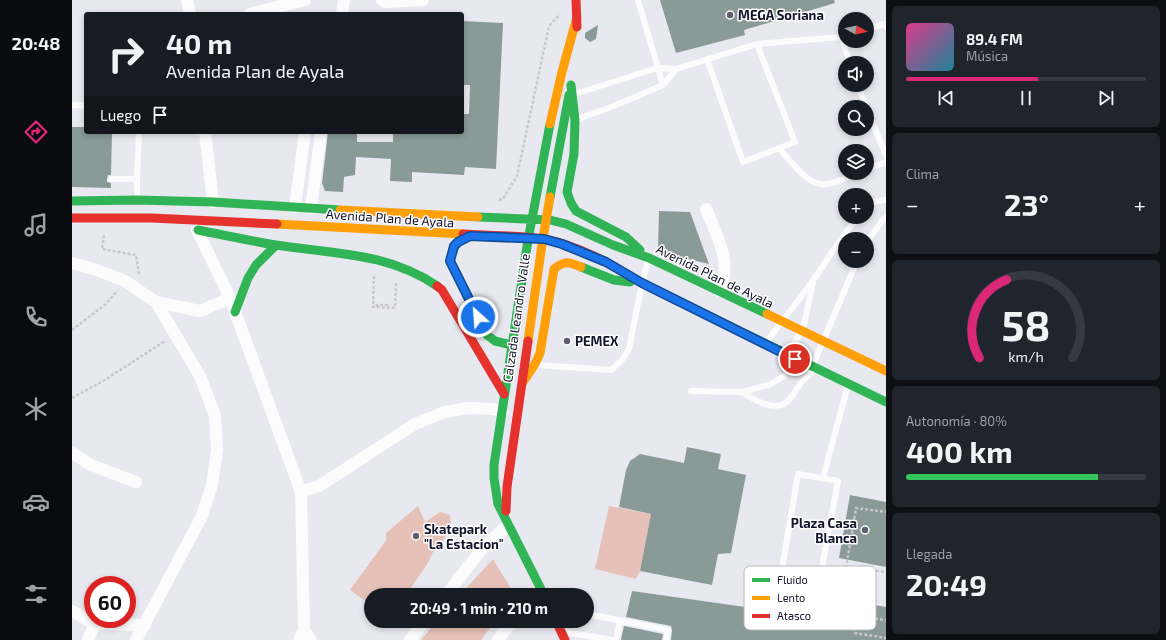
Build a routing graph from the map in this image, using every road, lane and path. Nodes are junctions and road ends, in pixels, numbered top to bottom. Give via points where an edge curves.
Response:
1 (187, 0) edge
2 (305, 0) edge
3 (344, 0) edge
4 (382, 0) edge
5 (423, 0) edge
6 (576, 0) edge
7 (638, 0) edge
8 (564, 10) dead end
9 (190, 12) edge
10 (258, 12) edge
11 (342, 12) edge
12 (577, 17) junction
13 (886, 25) edge
14 (874, 28) edge
15 (838, 36) edge
16 (758, 44) junction
17 (575, 59) dead end
18 (707, 59) junction
19 (657, 68) junction
20 (676, 68) junction
21 (663, 85) junction
22 (573, 94) junction
23 (72, 105) edge
24 (84, 106) edge
25 (575, 120) junction
26 (874, 127) edge
27 (139, 134) edge
28 (205, 134) edge
29 (305, 134) edge
30 (321, 134) edge
31 (779, 148) junction
32 (886, 155) edge
33 (886, 162) edge
34 (874, 166) edge
35 (517, 176) dead end
36 (137, 178) junction
37 (111, 179) dead end
38 (838, 180) edge
39 (886, 200) edge
40 (72, 201) edge
41 (213, 202) junction
42 (874, 202) edge
43 (295, 207) junction
44 (312, 208) junction
45 (137, 209) junction
46 (706, 209) dead end
47 (886, 217) edge
48 (72, 218) edge
49 (152, 218) junction
50 (853, 224) edge
51 (315, 226) junction
52 (105, 230) dead end
53 (198, 230) junction
54 (394, 231) junction
55 (874, 232) edge
56 (326, 235) dead end
57 (470, 236) junction
58 (380, 239) dead end
59 (276, 245) junction
60 (338, 245) dead end
61 (367, 247) dead end
62 (352, 255) junction
63 (649, 258) junction
64 (374, 260) junction
65 (72, 263) edge
66 (854, 268) edge
67 (814, 280) junction
68 (125, 282) junction
69 (642, 283) junction
70 (669, 286) dead end
71 (142, 292) junction
72 (714, 293) junction
73 (230, 298) junction
74 (156, 302) junction
75 (395, 308) dead end
76 (235, 312) junction
77 (781, 322) junction
78 (72, 330) edge
79 (801, 331) junction
80 (176, 334) junction
81 (823, 341) junction
82 (766, 344) junction
83 (512, 345) junction
84 (792, 357) junction
85 (535, 364) junction
86 (813, 367) junction
87 (886, 371) edge
88 (523, 382) junction
89 (849, 384) junction
90 (692, 391) dead end
91 (743, 392) junction
92 (504, 394) junction
93 (72, 398) edge
94 (886, 402) edge
95 (502, 412) junction
96 (72, 453) edge
97 (823, 478) junction
98 (136, 482) dead end
99 (301, 492) junction
100 (886, 512) edge
101 (508, 526) junction
102 (783, 566) edge
103 (822, 566) edge
104 (846, 566) edge
105 (876, 571) edge
106 (886, 572) edge
107 (451, 588) edge
108 (536, 588) edge
109 (72, 611) edge
110 (594, 615) edge
111 (84, 618) edge
112 (876, 619) edge
113 (886, 620) edge
114 (620, 621) junction
115 (136, 625) edge
116 (145, 625) junction
117 (93, 628) edge
118 (419, 628) edge
119 (507, 628) edge
120 (856, 630) edge
121 (302, 635) edge
122 (563, 636) edge
123 (886, 638) edge
124 (88, 640) edge
125 (136, 640) edge
126 (311, 640) edge
127 (410, 640) edge
128 (498, 640) edge
129 (613, 640) edge
130 (616, 640) edge
131 (666, 640) edge

1 - 9 street
2 - 10 street
3 - 11 street
4 - 5 street
6 - 12 main road, Calzada Leandro Valle
7 - 19 lane
8 - 35 path via 549,26
12 - 17 main road, Calzada Leandro Valle
12 - 83 main road, Calzada Leandro Valle via 566,53 545,146 527,240
13 - 14 lane
15 - 16 lane
16 - 18 lane
16 - 31 lane via 795,142
18 - 20 lane
18 - 31 lane via 743,162
19 - 20 lane
19 - 21 lane
19 - 22 lane
20 - 21 lane
21 - 25 lane
22 - 25 main road
22 - 88 main road, Calzada Leandro Valle via 572,81 543,238
23 - 24 lane
25 - 63 main road via 574,154 567,192 571,203 576,211 626,237
26 - 32 lane
27 - 36 lane
28 - 41 street
29 - 43 street
30 - 44 street
31 - 38 lane via 808,179 822,184
33 - 34 lane
36 - 37 lane
36 - 45 lane
39 - 42 lane
40 - 45 main road, Avenida Plan de Ayala
41 - 43 main road, Avenida Plan de Ayala
41 - 45 main road, Avenida Plan de Ayala
43 - 44 main road, Avenida Plan de Ayala
44 - 63 main road, Avenida Plan de Ayala via 550,220
45 - 48 main road, Avenida Plan de Ayala
45 - 49 main road, Avenida Plan de Ayala
46 - 72 street via 725,261 723,282
47 - 55 lane
49 - 51 main road, Avenida Plan de Ayala
49 - 53 main road
50 - 67 lane
51 - 54 main road, Avenida Plan de Ayala
51 - 56 main road
52 - 71 path via 102,249 136,255
53 - 59 main road
53 - 73 street
54 - 57 main road, Avenida Plan de Ayala
54 - 58 main road
57 - 69 main road, Avenida Plan de Ayala via 544,239 606,262
57 - 83 main road via 454,246 450,261 487,335 495,341
59 - 62 main road
59 - 76 main road via 256,265 248,278
60 - 62 main road
61 - 62 main road
62 - 64 main road
63 - 69 lane
63 - 72 main road, Avenida Plan de Ayala
64 - 75 path via 373,307
64 - 92 main road via 402,267 442,290
65 - 68 street
66 - 81 lane
67 - 77 lane
67 - 79 lane
68 - 71 street
68 - 78 path via 106,304
69 - 70 main road
69 - 82 main road, Avenida Plan de Ayala
69 - 85 lane via 629,348 622,360 611,370
69 - 85 main road via 614,280 569,262 561,263 554,269 540,354
71 - 74 street
72 - 77 main road, Avenida Plan de Ayala
73 - 74 street via 200,310
73 - 76 street
74 - 80 street
76 - 99 street
77 - 79 main road, Avenida Plan de Ayala
77 - 82 lane
79 - 81 main road, Avenida Plan de Ayala
79 - 84 lane
80 - 93 path
80 - 116 street via 201,378 215,416 217,450 212,485 202,516
81 - 86 lane
81 - 87 main road, Avenida Plan de Ayala
82 - 84 main road, Avenida Plan de Ayala
83 - 92 main road, Calzada Leandro Valle
84 - 86 main road, Avenida Plan de Ayala
84 - 91 lane via 784,376 771,384
85 - 88 main road
86 - 89 main road, Avenida Plan de Ayala
86 - 91 lane via 793,396 784,404 773,406 754,400
88 - 101 main road, Calzada Leandro Valle via 507,487
89 - 94 main road, Avenida Plan de Ayala
89 - 97 lane
90 - 91 lane
92 - 95 main road, Calzada Leandro Valle
95 - 99 street via 494,409 468,408 445,412 427,419 415,424 319,486
95 - 101 main road, Calzada Leandro Valle via 494,478 498,504
96 - 98 street via 91,465
97 - 102 lane via 798,474
97 - 103 lane via 838,481
99 - 121 street
100 - 104 path via 856,508
101 - 107 street via 482,549
101 - 108 main road
105 - 106 path
109 - 111 street
110 - 114 lane
112 - 113 path
114 - 130 lane
114 - 131 lane via 668,630
115 - 116 street
116 - 125 street
117 - 124 street
118 - 127 street
119 - 128 street
120 - 123 path via 855,633
121 - 126 street
122 - 129 lane

